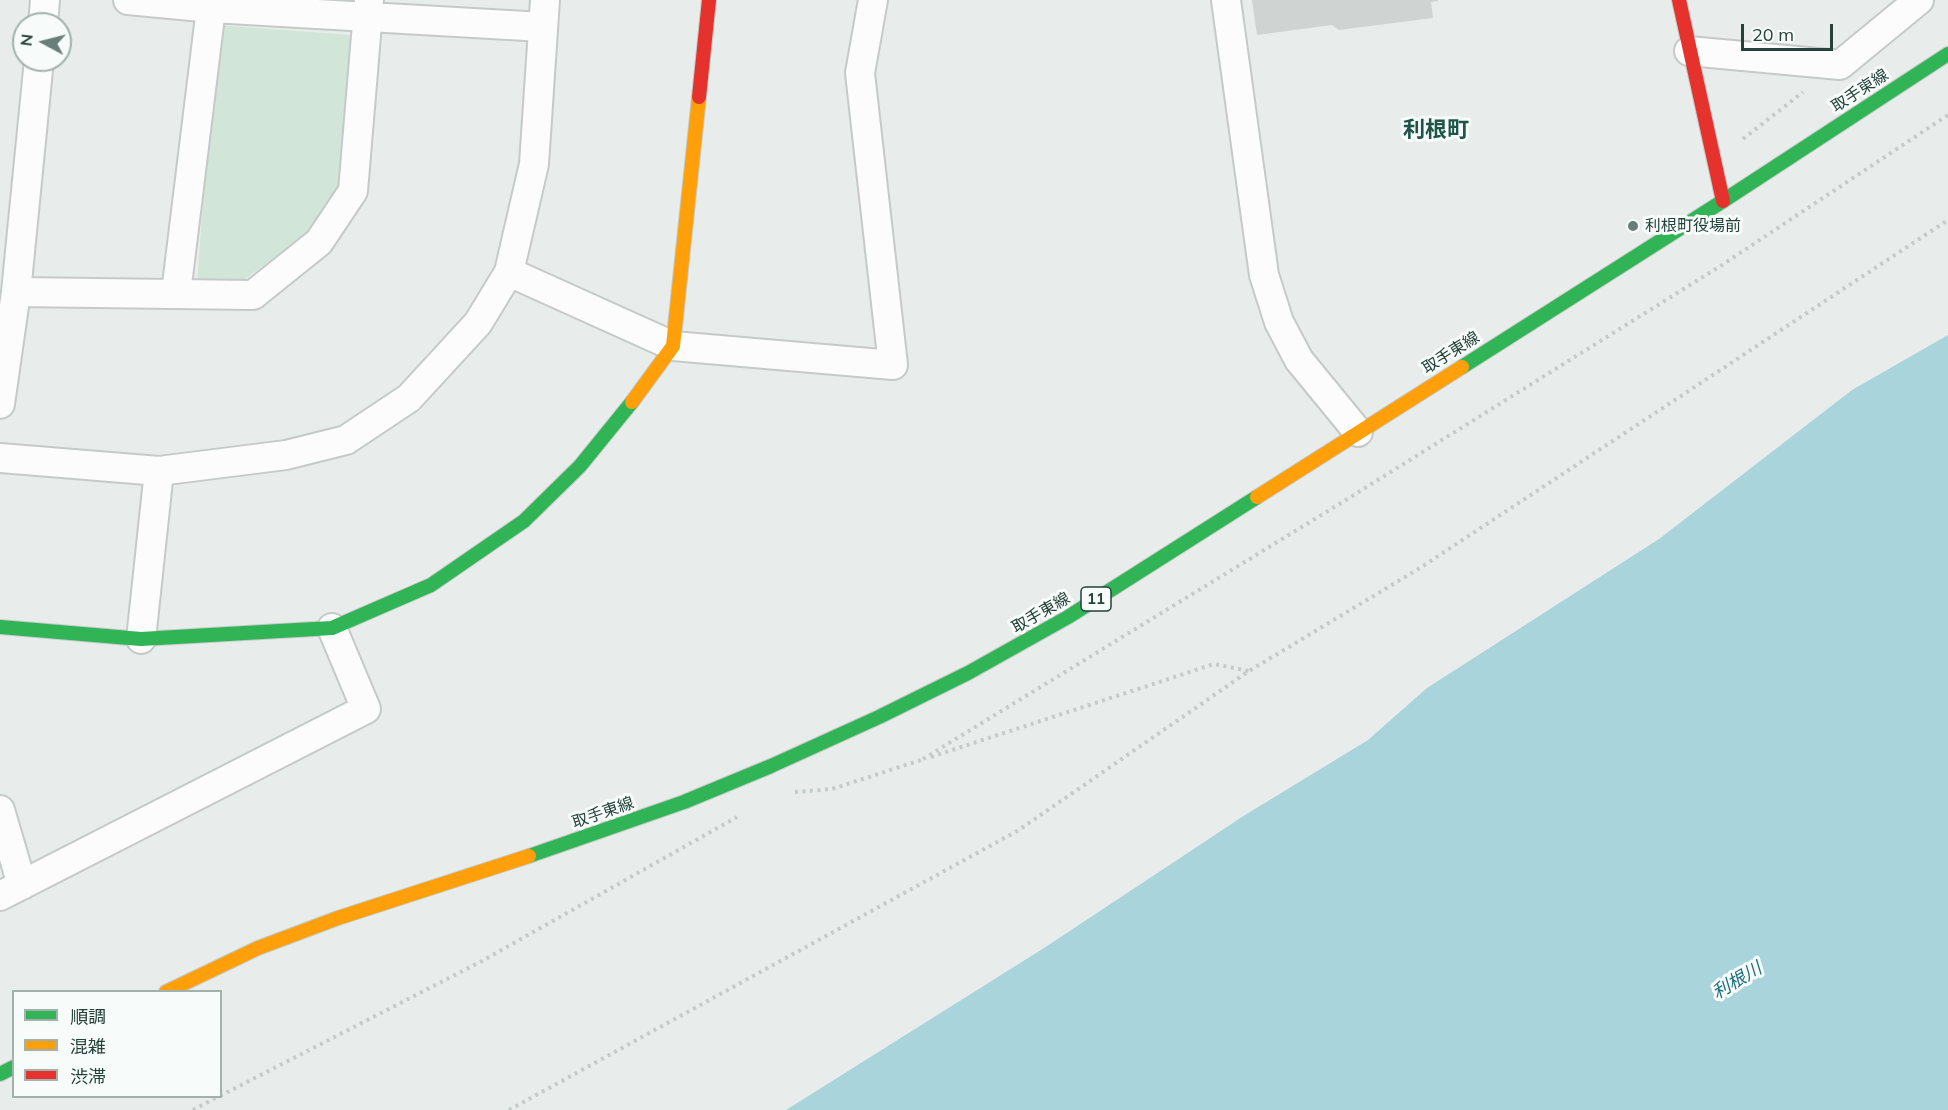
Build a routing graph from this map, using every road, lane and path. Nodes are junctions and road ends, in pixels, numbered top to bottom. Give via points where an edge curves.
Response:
1 (128, 0) edge
2 (708, 0) edge
3 (873, 0) edge
4 (1226, 0) edge
5 (1679, 0) edge
6 (1918, 0) edge
7 (212, 4) edge
8 (368, 8) edge
9 (544, 13) edge
10 (1689, 51) junction
11 (1948, 54) edge
12 (1840, 65) junction
13 (38, 72) edge
14 (1948, 115) edge
15 (1716, 173) junction
16 (1723, 201) junction
17 (1948, 220) edge
18 (509, 272) junction
19 (16, 292) junction
20 (176, 293) junction
21 (674, 346) junction
22 (0, 404) edge
23 (1358, 432) junction
24 (0, 458) edge
25 (159, 471) junction
26 (0, 627) edge
27 (332, 628) junction
28 (141, 639) junction
29 (1250, 671) junction
30 (923, 759) junction
31 (832, 789) dead end
32 (0, 810) edge
33 (742, 815) dead end
34 (11, 890) edge
35 (170, 990) edge
36 (222, 1095) edge
37 (216, 1098) edge
38 (193, 1110) edge
39 (509, 1110) edge

1 - 7 street
2 - 21 main road
3 - 21 street via 860,74 893,365
4 - 23 street via 1264,275 1279,322 1299,360
5 - 10 main road
6 - 12 street
7 - 8 street
7 - 20 street
8 - 9 street
8 - 20 street via 353,191 318,242 253,295
9 - 18 street via 534,164
10 - 12 street
10 - 15 main road
11 - 16 main road, 取手東線 / 11
12 - 15 path via 1747,134
13 - 19 street
14 - 30 path via 1722,265
15 - 16 main road
16 - 23 main road, 取手東線 / 11
17 - 29 path via 1420,568
18 - 21 street
18 - 25 street via 478,323 409,398 346,440 286,455
19 - 20 street
19 - 22 street
21 - 27 main road via 580,466 524,520 431,585
23 - 35 main road, 取手東線 / 11 via 1068,617 879,717 684,802 338,918 258,948
24 - 25 street
25 - 28 street
26 - 28 main road
27 - 28 main road
27 - 34 street via 366,709
29 - 30 path via 1214,664
29 - 39 path via 1019,830
30 - 31 path
32 - 34 street
33 - 36 path via 482,961
37 - 38 path

